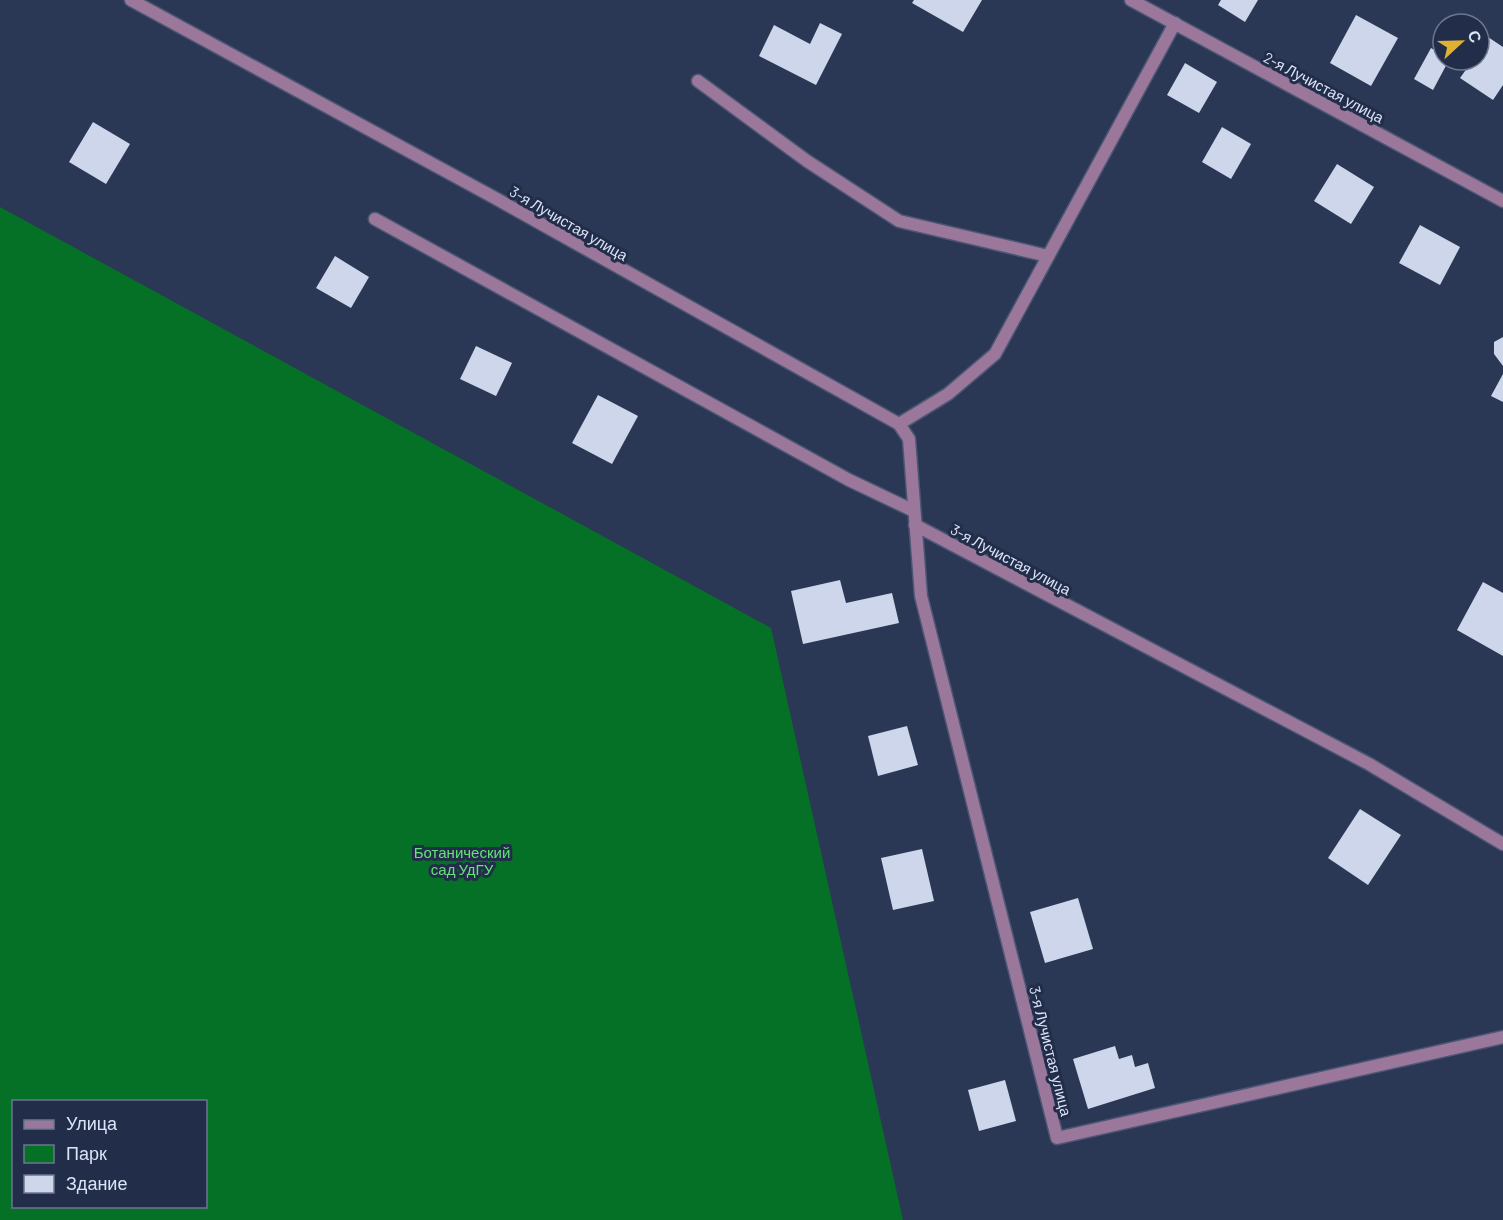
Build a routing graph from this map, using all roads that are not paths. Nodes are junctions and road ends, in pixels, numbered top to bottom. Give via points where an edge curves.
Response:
1 (131, 0) edge
2 (1131, 0) edge
3 (1175, 23) junction
4 (698, 81) dead end
5 (1503, 201) edge
6 (375, 219) dead end
7 (1048, 256) junction
8 (899, 424) junction
9 (914, 511) junction
10 (915, 525) junction
11 (1503, 844) edge
12 (1503, 1037) edge

1 - 8 street, 3-я Лучистая улица
2 - 3 street, 2-я Лучистая улица
3 - 5 street, 2-я Лучистая улица
3 - 7 street
4 - 7 street via 807,161 899,221
6 - 9 street via 849,480
7 - 8 street via 994,354 948,394
8 - 9 street, 3-я Лучистая улица via 909,439
9 - 10 street, 3-я Лучистая улица
10 - 11 street, 3-я Лучистая улица via 1369,764
10 - 12 street, 3-я Лучистая улица via 921,596 1057,1138

